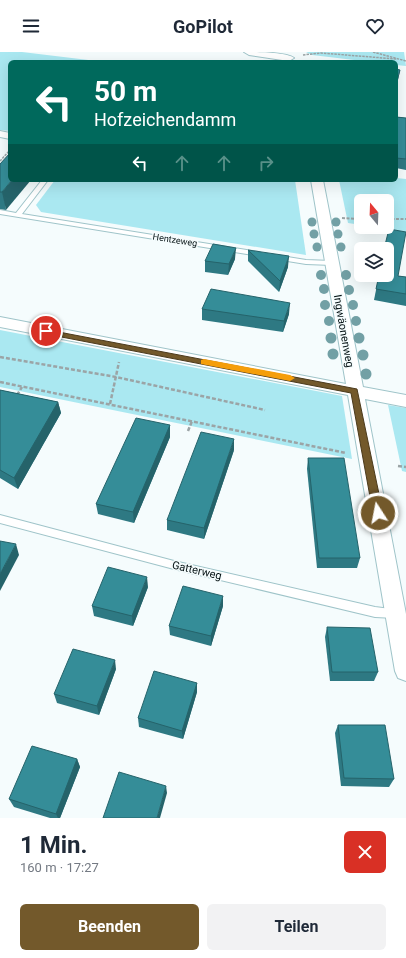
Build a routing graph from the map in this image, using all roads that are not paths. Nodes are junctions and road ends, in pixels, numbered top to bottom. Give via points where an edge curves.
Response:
1 (249, 52) edge
2 (294, 57) edge
3 (43, 182) edge
4 (317, 182) edge
5 (0, 212) edge
6 (18, 214) junction
7 (332, 263) junction
8 (0, 322) edge
9 (354, 391) junction
10 (406, 401) edge
11 (0, 519) edge
12 (395, 613) junction
13 (406, 671) edge

1 - 2 street
3 - 6 lane
4 - 7 street, Ingwäonenweg
5 - 6 lane, Hentzeweg
6 - 7 lane, Hentzeweg via 306,262
7 - 9 street, Ingwäonenweg
8 - 9 street
9 - 10 street
9 - 12 street, Ingwäonenweg
11 - 12 lane, Gatterweg via 174,565 375,612
12 - 13 street, Ingwäonenweg

